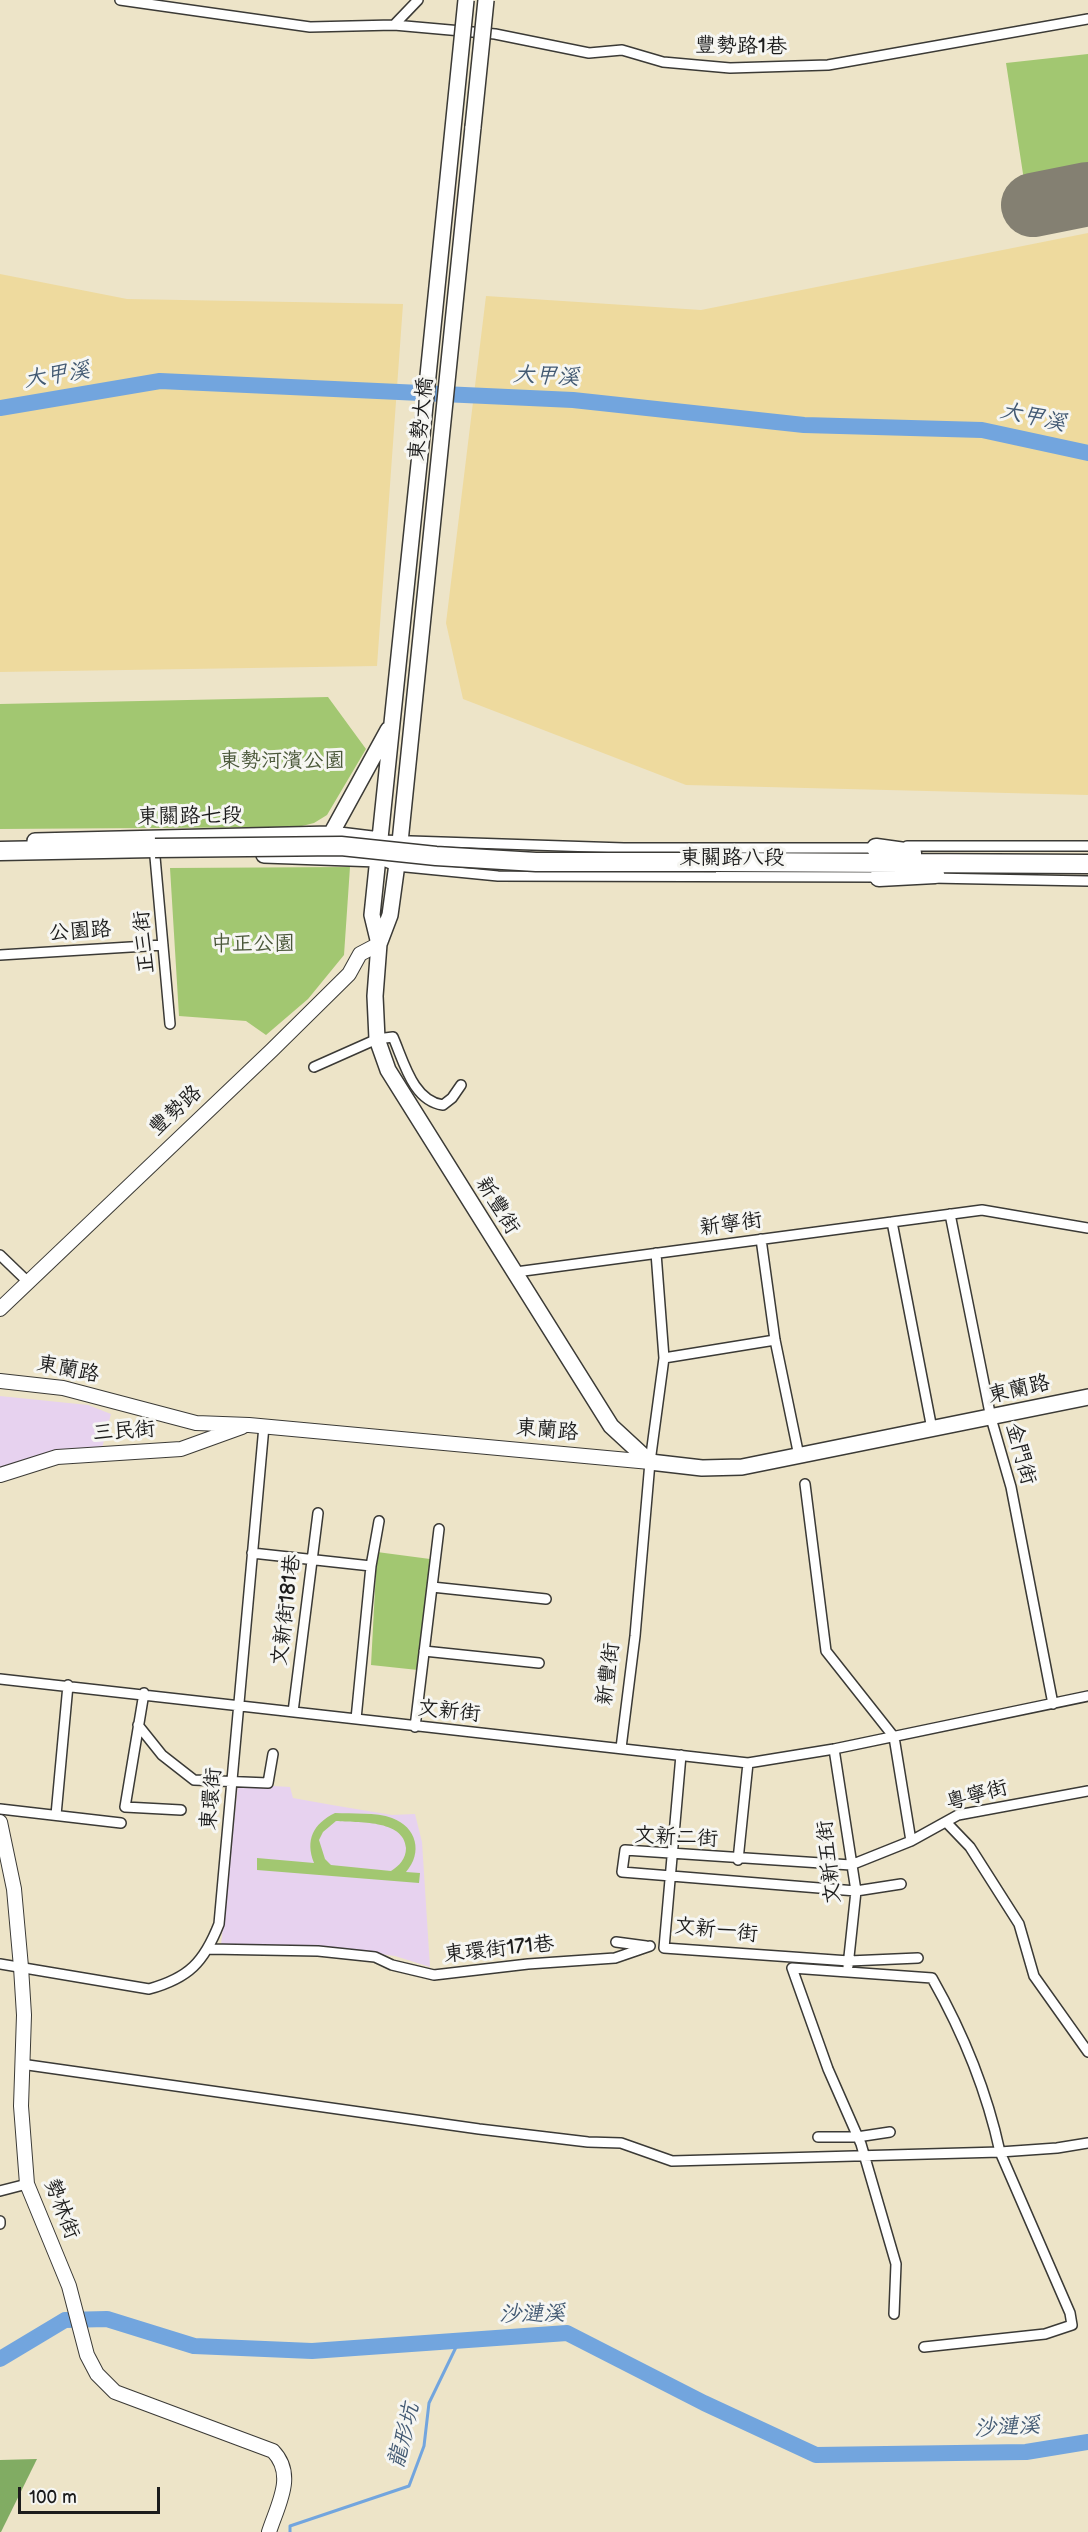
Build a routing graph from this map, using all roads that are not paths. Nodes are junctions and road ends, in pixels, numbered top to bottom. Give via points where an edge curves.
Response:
1 (120, 0) edge
2 (418, 0) edge
3 (466, 0) edge
4 (486, 0) edge
5 (1088, 19) edge
6 (394, 25) junction
7 (391, 725) junction
8 (331, 834) junction
9 (262, 836) junction
10 (380, 840) junction
11 (0, 842) edge
12 (400, 842) junction
13 (1088, 846) edge
14 (876, 848) junction
15 (0, 851) edge
16 (155, 852) junction
17 (262, 855) junction
18 (1088, 855) edge
19 (0, 858) edge
20 (378, 859) junction
21 (1088, 864) edge
22 (396, 866) junction
23 (1088, 872) edge
24 (879, 877) junction
25 (1088, 881) edge
26 (163, 945) junction
27 (379, 945) junction
28 (0, 955) edge
29 (170, 1024) dead end
30 (377, 1040) junction
31 (314, 1067) dead end
32 (461, 1085) dead end
33 (950, 1214) junction
34 (892, 1222) junction
35 (1088, 1228) edge
36 (761, 1239) junction
37 (656, 1253) junction
38 (0, 1255) edge
39 (516, 1272) junction
40 (27, 1281) junction
41 (0, 1309) edge
42 (775, 1340) junction
43 (664, 1358) junction
44 (0, 1381) edge
45 (1088, 1397) edge
46 (992, 1419) junction
47 (257, 1425) junction
48 (932, 1429) junction
49 (799, 1456) junction
50 (650, 1462) junction
51 (0, 1476) edge
52 (805, 1484) dead end
53 (318, 1513) dead end
54 (379, 1521) dead end
55 (439, 1529) dead end
56 (252, 1553) junction
57 (311, 1560) junction
58 (371, 1566) junction
59 (432, 1587) junction
60 (546, 1599) dead end
61 (424, 1651) junction
62 (539, 1663) dead end
63 (0, 1679) edge
64 (68, 1685) junction
65 (144, 1694) junction
66 (1088, 1696) edge
67 (1053, 1704) junction
68 (238, 1705) junction
69 (293, 1712) junction
70 (356, 1719) junction
71 (138, 1725) junction
72 (415, 1727) junction
73 (894, 1737) junction
74 (621, 1748) junction
75 (834, 1749) junction
76 (273, 1754) dead end
77 (681, 1755) junction
78 (748, 1763) junction
79 (231, 1782) junction
80 (1088, 1791) edge
81 (0, 1809) edge
82 (182, 1810) dead end
83 (56, 1815) junction
84 (0, 1822) edge
85 (946, 1822) junction
86 (121, 1823) dead end
87 (911, 1841) junction
88 (673, 1854) junction
89 (738, 1860) junction
90 (851, 1865) junction
91 (670, 1876) junction
92 (901, 1884) dead end
93 (856, 1891) junction
94 (616, 1942) dead end
95 (650, 1946) junction
96 (664, 1948) junction
97 (209, 1949) junction
98 (918, 1958) dead end
99 (849, 1961) junction
100 (0, 1964) edge
101 (21, 1967) junction
102 (848, 1971) junction
103 (1088, 2052) edge
104 (21, 2064) junction
105 (890, 2132) dead end
106 (818, 2137) dead end
107 (857, 2137) junction
108 (1088, 2143) edge
109 (1000, 2152) junction
110 (864, 2156) junction
111 (27, 2184) junction
112 (0, 2191) edge
113 (894, 2314) dead end
114 (924, 2347) dead end
115 (269, 2532) edge

1 - 6 street, 豐勢路1巷 via 310,27
2 - 6 street
3 - 7 main road, 東勢大橋, bridge
4 - 12 main road, 東勢大橋, bridge
5 - 6 street, 豐勢路1巷 via 828,64 730,68 663,62 622,50 589,53 495,33
7 - 8 main road
7 - 10 main road, 東勢大橋
8 - 9 main road, 東關路七段
8 - 10 main road, 東關路七段
9 - 11 main road, 東關路七段
9 - 17 main road
10 - 12 street, 東關路八段
10 - 20 main road
12 - 14 street, 東關路八段 via 624,848
12 - 22 main road
13 - 14 street, 東關路八段
14 - 18 highway via 903,853
15 - 16 highway
16 - 17 main road, 東關路七段
16 - 19 main road, 東關路七段
16 - 21 highway, bridge via 341,846 536,862
16 - 26 street, 正三街
17 - 20 main road, 東關路七段
20 - 22 street, 東關路八段
20 - 27 main road via 372,915
22 - 24 street, 東關路八段 via 498,876
22 - 27 main road via 390,915
23 - 24 highway
24 - 25 street, 東關路八段
26 - 28 street, 公園路
26 - 29 street, 正三街
27 - 30 main road, 新豐街
27 - 40 street, 豐勢路 via 360,954 349,974 272,1050
30 - 31 street
30 - 32 street via 393,1037 419,1093 431,1103 443,1105
30 - 39 main road, 新豐街 via 388,1070
33 - 34 street, 新寧街
33 - 35 street via 1004,1212
33 - 46 street, 金門街
34 - 36 street, 新寧街
34 - 48 street
36 - 37 street, 新寧街
36 - 42 street
37 - 39 street, 新寧街
37 - 43 street, 新豐街
38 - 40 street
39 - 50 main road, 新豐街 via 610,1426
40 - 41 street, 豐勢路
42 - 43 street
42 - 49 street
43 - 50 street, 新豐街
44 - 47 street, 東蘭路 via 63,1388 196,1424
45 - 46 main road, 東蘭路 via 1031,1406
46 - 48 main road, 東蘭路
46 - 67 street, 金門街 via 1011,1486
47 - 50 street, 東蘭路
47 - 51 street, 三民街 via 181,1449 57,1457
47 - 56 street, 東環街
48 - 49 main road, 東蘭路
49 - 50 main road, 東蘭路 via 739,1467 702,1468
50 - 74 street, 新豐街
52 - 73 street via 826,1651
53 - 57 street, 文新街181巷
54 - 58 street
55 - 59 street
56 - 57 street
56 - 68 street, 東環街
57 - 58 street
57 - 69 street, 文新街181巷
58 - 70 street
59 - 60 street
59 - 61 street
61 - 62 street
61 - 72 street
63 - 64 street, 文新街
64 - 65 street, 文新街
64 - 83 street
65 - 68 street, 文新街
65 - 71 street
66 - 67 street
67 - 73 street
68 - 69 street, 文新街
68 - 79 street, 東環街
69 - 70 street, 文新街
70 - 72 street, 文新街
71 - 79 street via 162,1755 194,1780
71 - 82 street via 125,1807
72 - 74 street, 文新街
73 - 75 street, 文新街
73 - 87 street
74 - 77 street, 文新街
75 - 78 street, 文新街
75 - 90 street, 文新五街
76 - 79 street via 268,1783
77 - 78 street, 文新街
77 - 88 street, 文新一街
78 - 89 street
79 - 97 street, 東環街 via 219,1924
80 - 85 street, 粵寧街 via 958,1815
81 - 83 street
83 - 86 street
84 - 101 street, 勢林街 via 14,1889
85 - 87 street, 粵寧街
85 - 103 street via 970,1847 1019,1924 1034,1976
87 - 90 street, 文新二街
88 - 89 street, 文新二街
88 - 91 street, 文新一街
88 - 91 street, 文新二街 via 625,1850 622,1872
89 - 90 street, 文新二街
90 - 93 street, 文新五街
91 - 93 street, 文新二街
91 - 96 street, 文新一街
92 - 93 street, 文新二街
93 - 99 street, 文新五街
94 - 95 street
95 - 96 street
95 - 97 street, 東環街171巷 via 615,1958 434,1975 375,1957 318,1951
96 - 99 street, 文新一街
97 - 101 street, 東環街 via 192,1969 172,1983 149,1989
98 - 99 street, 文新一街
99 - 102 street, 文新五街
100 - 101 street, 東環街
101 - 104 street, 勢林街
102 - 107 street via 792,1968
102 - 109 street via 932,1978 951,2011 994,2124
104 - 110 street via 490,2130 621,2143 672,2161
104 - 111 street, 勢林街
105 - 107 street
106 - 107 street
107 - 110 street
108 - 109 street
109 - 110 street
109 - 114 street via 1072,2325 1045,2334
110 - 113 street via 896,2264
111 - 112 street
111 - 115 street, 勢林街 via 69,2286 87,2355 97,2374 115,2392 273,2451 281,2459 286,2472

